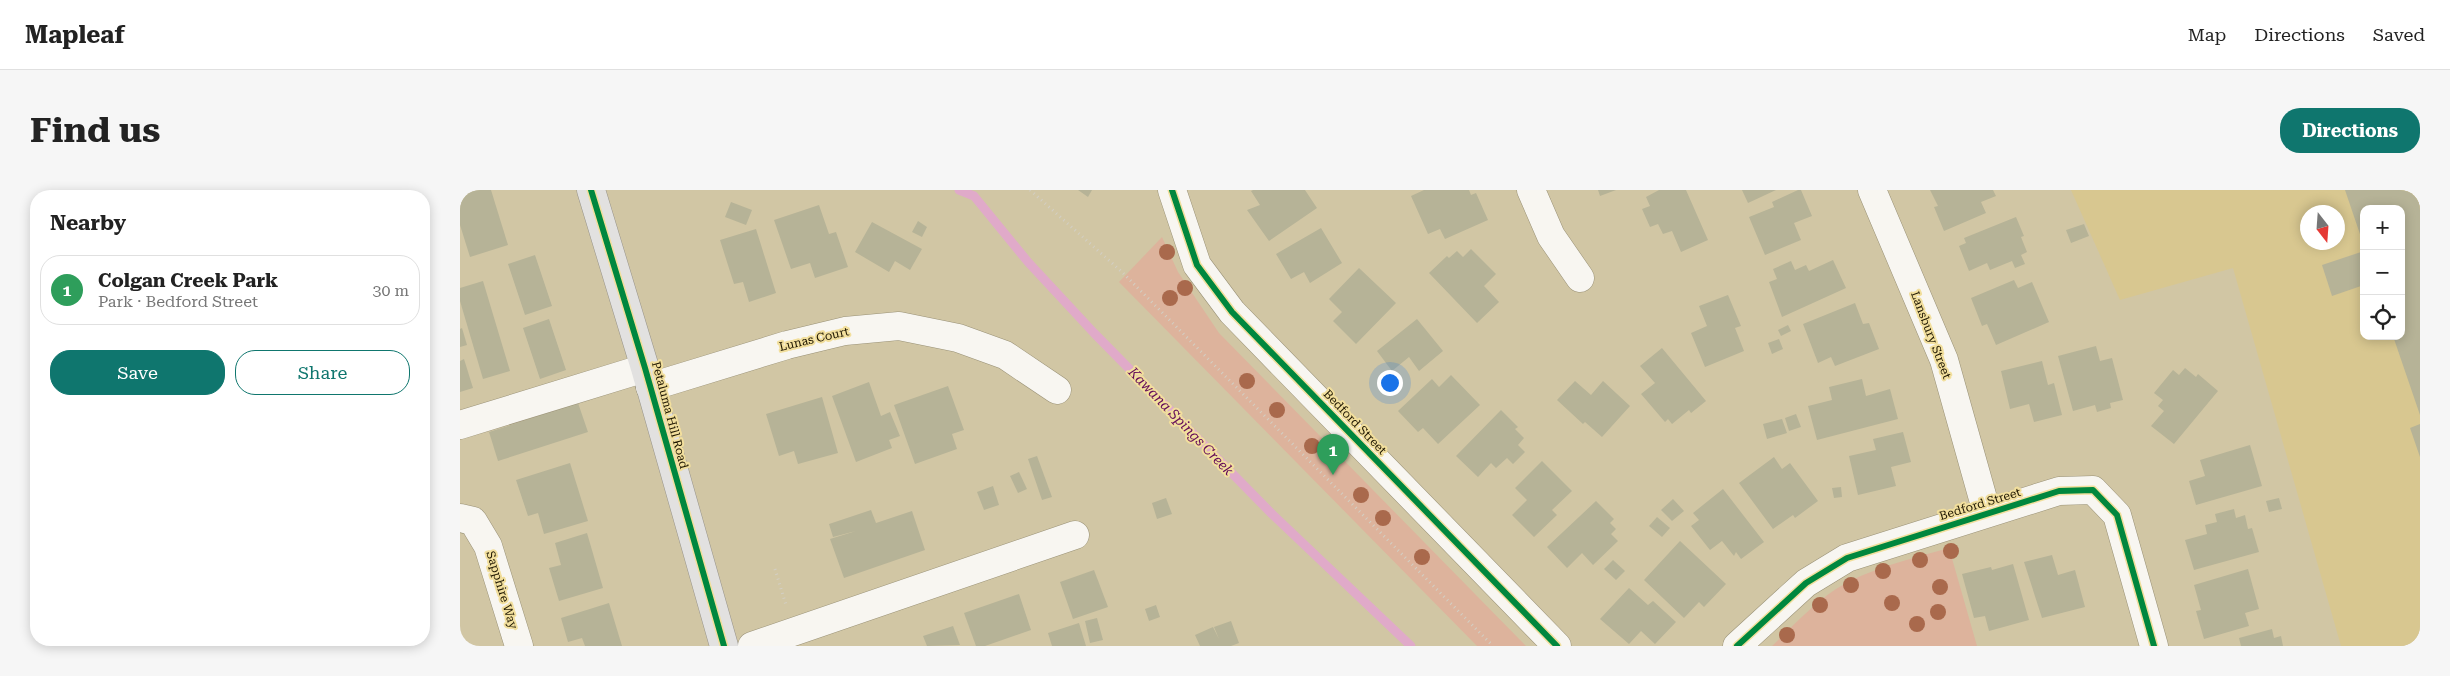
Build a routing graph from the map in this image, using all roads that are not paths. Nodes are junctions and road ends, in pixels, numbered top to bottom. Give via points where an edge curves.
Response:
1 (591, 190) edge
2 (1172, 190) edge
3 (1531, 190) edge
4 (1872, 190) edge
5 (1580, 278) dead end
6 (648, 377) junction
7 (1057, 390) dead end
8 (460, 425) edge
9 (1986, 514) junction
10 (460, 518) edge
11 (1075, 535) dead end
12 (518, 646) edge
13 (724, 646) edge
14 (752, 646) edge
15 (1558, 646) edge
16 (1736, 646) edge
17 (2154, 646) edge

1 - 6 main road, Petaluma Hill Road
2 - 15 street, Bedford Street via 1198,265 1232,312
3 - 5 street via 1551,236
4 - 9 street, Lansbury Street via 1944,360
6 - 7 street, Lunas Court via 845,330 899,326 958,338 1005,355
6 - 8 street, Lunas Court
6 - 13 main road, Petaluma Hill Road
9 - 16 street, Bedford Street via 1847,558 1806,583
9 - 17 street, Bedford Street via 2058,492 2093,490 2117,515
10 - 12 street, Sapphire Way via 473,521 488,546
11 - 14 street

